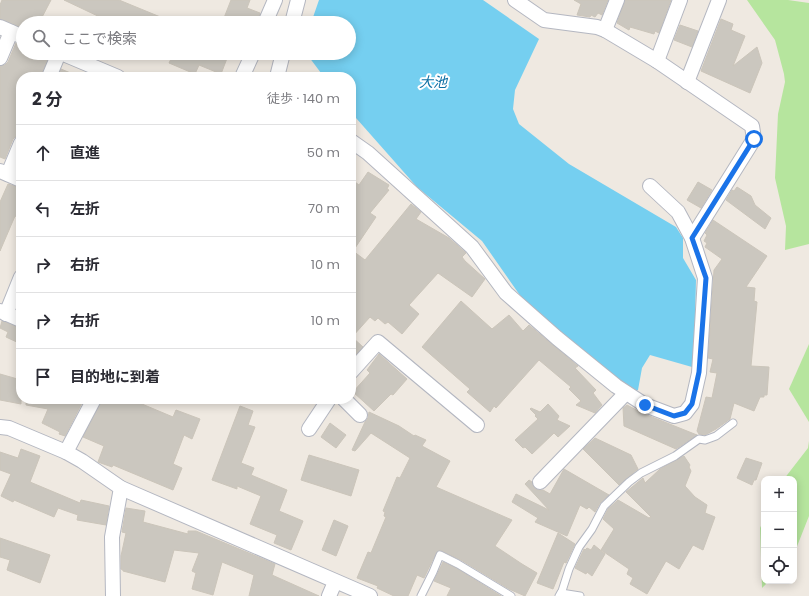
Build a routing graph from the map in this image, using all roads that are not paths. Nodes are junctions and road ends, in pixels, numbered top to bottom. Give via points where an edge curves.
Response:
1 (275, 0) edge
2 (298, 0) edge
3 (515, 0) edge
4 (617, 0) edge
5 (680, 0) edge
6 (719, 0) edge
7 (268, 16) edge
8 (294, 16) edge
9 (605, 30) junction
10 (11, 32) edge
11 (0, 58) edge
12 (57, 60) edge
13 (77, 60) edge
14 (249, 60) edge
15 (282, 60) edge
16 (657, 61) junction
17 (51, 72) edge
18 (106, 72) edge
19 (244, 72) edge
20 (278, 72) edge
21 (687, 82) junction
22 (356, 145) edge
23 (16, 152) edge
24 (4, 173) edge
25 (16, 178) edge
26 (650, 186) dead end
27 (692, 238) junction
28 (16, 287) edge
29 (3, 313) edge
30 (16, 318) edge
31 (356, 366) edge
32 (626, 393) junction
33 (91, 404) edge
34 (326, 404) edge
35 (349, 404) edge
36 (360, 415) dead end
37 (733, 423) dead end
38 (477, 425) dead end
39 (0, 427) edge
40 (309, 429) dead end
41 (66, 452) junction
42 (540, 482) dead end
43 (121, 488) junction
44 (335, 582) junction
45 (560, 594) edge
46 (113, 596) edge
47 (329, 596) edge
48 (370, 596) edge
49 (421, 596) edge
50 (511, 596) edge
51 (580, 596) edge

1 - 7 street
2 - 8 street
3 - 9 street via 544,20
4 - 9 street
5 - 16 street
6 - 21 street
9 - 16 street
10 - 11 street
12 - 17 street
13 - 18 street
14 - 19 street
15 - 20 street
16 - 21 street
21 - 27 street via 752,126 754,139
22 - 32 street via 472,247 506,292 557,338
23 - 24 street
24 - 25 street
26 - 27 street via 678,212
27 - 32 street via 706,278 699,372 692,404 685,413 674,416 645,405
28 - 29 street
29 - 30 street
31 - 38 street via 378,342
32 - 42 street
33 - 41 street
34 - 40 street
35 - 36 street
37 - 45 lane via 716,436 698,440 675,456 640,473 604,506 579,547
39 - 41 street via 9,428
41 - 43 street
43 - 44 street
43 - 46 street via 112,537
44 - 47 street
44 - 48 street
45 - 51 lane
49 - 50 lane via 440,555

